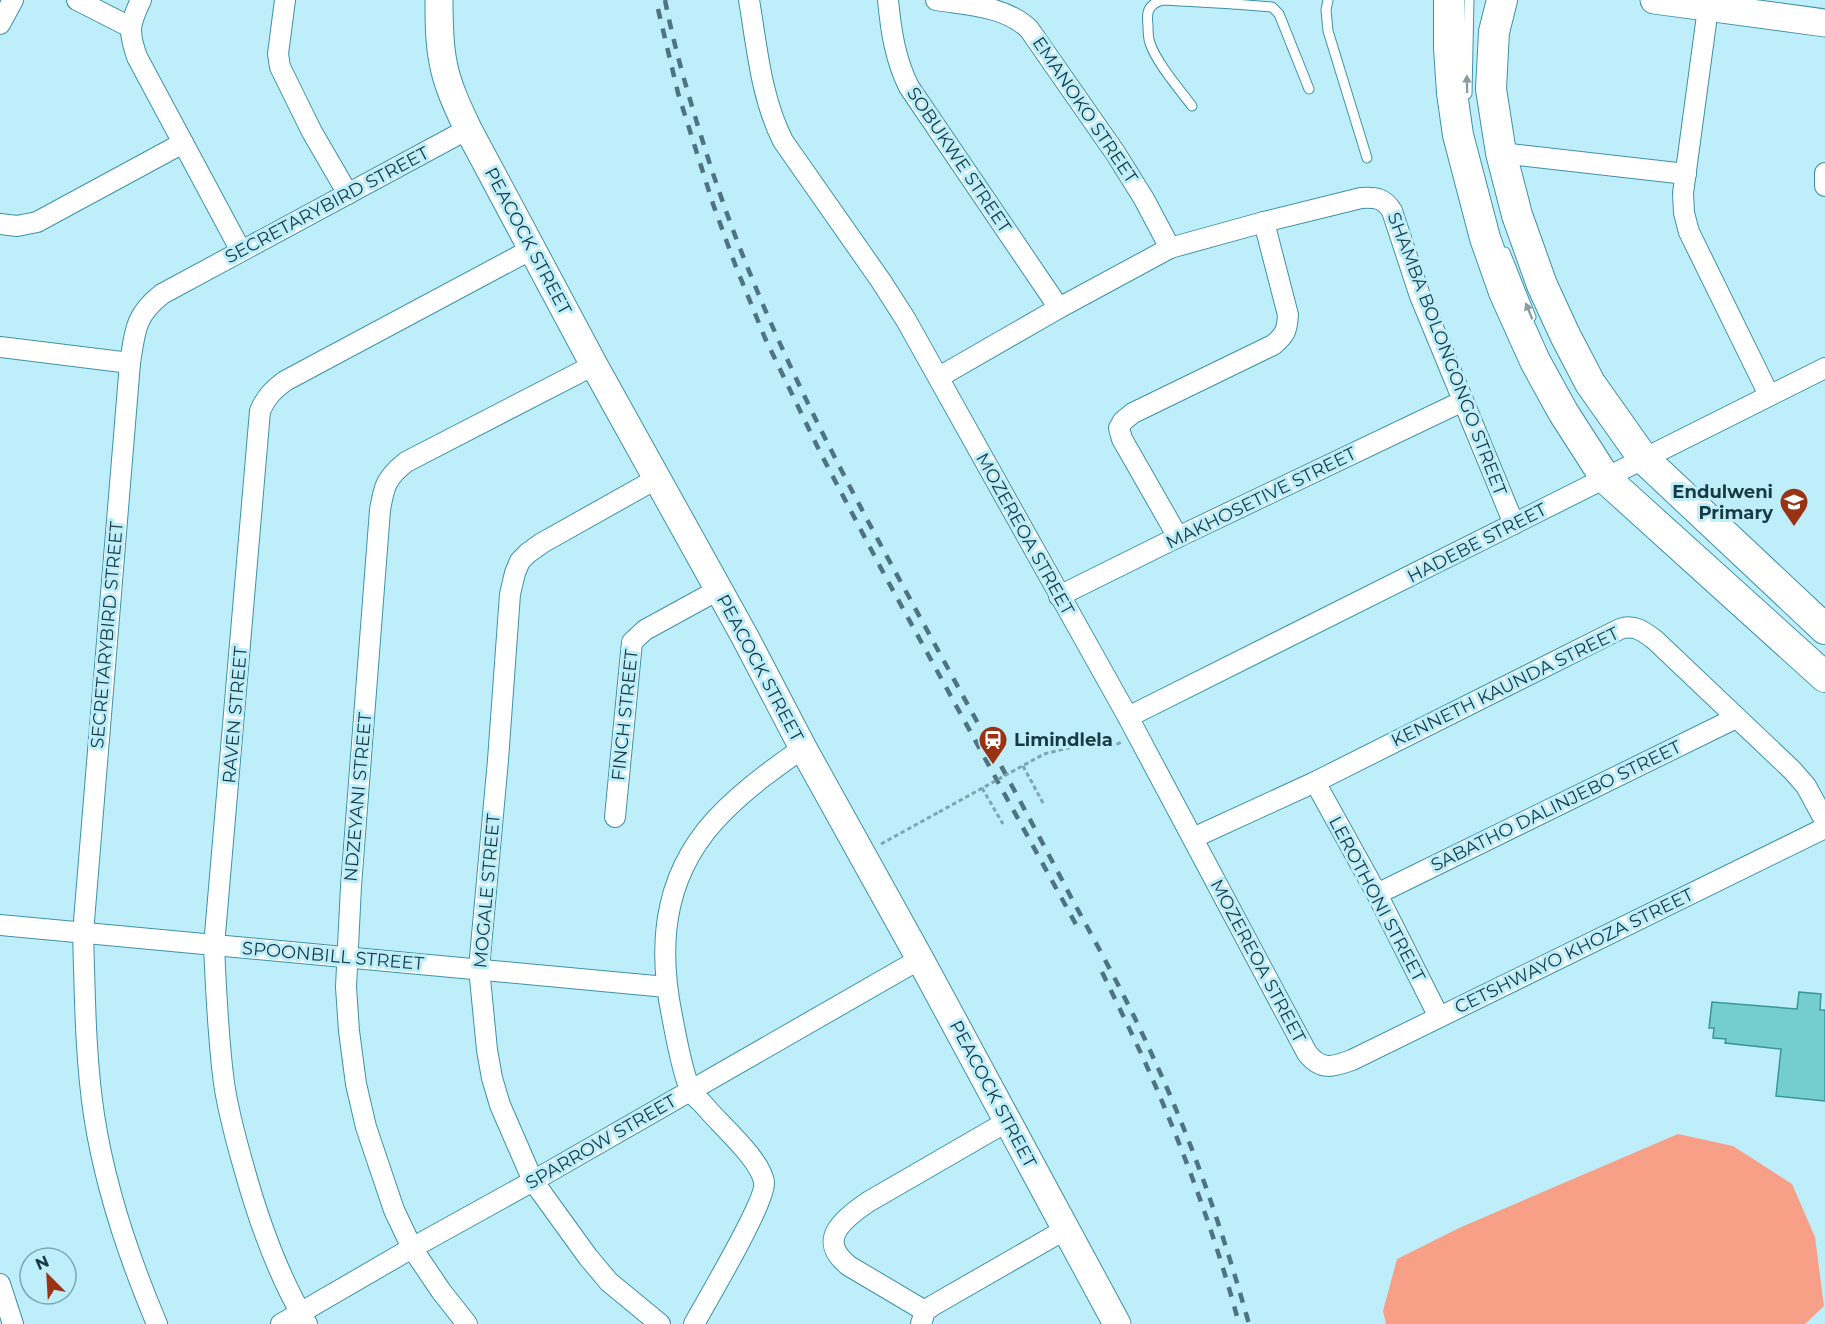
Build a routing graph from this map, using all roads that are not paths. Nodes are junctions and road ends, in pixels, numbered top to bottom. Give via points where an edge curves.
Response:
1 (13, 0) edge
2 (77, 0) edge
3 (141, 0) edge
4 (285, 0) edge
5 (439, 0) edge
6 (749, 0) edge
7 (888, 0) edge
8 (936, 0) edge
9 (1328, 0) edge
10 (1449, 0) edge
11 (1469, 0) edge
12 (1654, 0) edge
13 (1234, 2) edge
14 (1726, 7) edge
15 (1494, 10) edge
16 (1825, 23) edge
17 (0, 24) edge
18 (130, 27) junction
19 (1309, 89) dead end
20 (1468, 104) dead end
21 (1192, 106) dead end
22 (1484, 112) dead end
23 (468, 129) junction
24 (183, 143) junction
25 (1501, 153) junction
26 (1367, 158) dead end
27 (1686, 174) junction
28 (1825, 176) edge
29 (1825, 186) edge
30 (348, 194) junction
31 (1501, 194) dead end
32 (1264, 222) junction
33 (0, 224) edge
34 (1501, 241) dead end
35 (1170, 248) junction
36 (532, 249) junction
37 (241, 250) junction
38 (1059, 308) junction
39 (1545, 316) dead end
40 (1536, 329) dead end
41 (0, 347) edge
42 (130, 363) junction
43 (594, 365) junction
44 (1825, 368) edge
45 (939, 377) junction
46 (1769, 395) junction
47 (1463, 401) junction
48 (1627, 468) junction
49 (656, 479) junction
50 (1514, 524) junction
51 (1178, 537) junction
52 (718, 590) junction
53 (1059, 596) junction
54 (1825, 629) edge
55 (1825, 676) edge
56 (1736, 718) junction
57 (1132, 725) junction
58 (803, 748) junction
59 (1314, 782) junction
60 (615, 817) dead end
61 (1825, 820) edge
62 (1825, 828) edge
63 (1193, 838) junction
64 (1377, 894) junction
65 (0, 925) edge
66 (83, 933) junction
67 (214, 946) junction
68 (346, 958) junction
69 (920, 959) junction
70 (479, 968) junction
71 (666, 987) junction
72 (1439, 1017) junction
73 (1320, 1065) joint
74 (691, 1091) junction
75 (1008, 1121) junction
76 (533, 1181) junction
77 (1066, 1229) junction
78 (412, 1248) junction
79 (0, 1284) edge
80 (304, 1318) edge
81 (923, 1318) edge
82 (13, 1324) edge
83 (157, 1324) edge
84 (281, 1324) edge
85 (467, 1324) edge
86 (660, 1324) edge
87 (694, 1324) edge
88 (1118, 1324) edge

1 - 17 street
2 - 18 street
3 - 18 street
4 - 30 street via 279,67
5 - 23 street, PEACOCK STREET via 443,62
6 - 45 street, MOZEREOA STREET via 768,103 778,132 893,298
7 - 38 street, SOBUKWE STREET via 895,51 909,87
8 - 35 street, EMANOKO STREET via 1007,14 1029,29 1116,153
9 - 26 lane via 1328,31
10 - 48 main road via 1452,93 1458,135 1485,238 1504,292 1563,412
20 -> 11 lane
12 - 14 street
13 - 19 lane via 1272,8 1279,14
13 - 21 lane via 1163,0 1149,9 1150,44
14 - 16 street
14 - 27 street
15 - 22 lane via 1483,70
15 - 25 main road via 1491,89
18 - 24 street via 137,57
23 - 30 street, SECRETARYBIRD STREET
23 - 36 street, PEACOCK STREET
24 - 33 street via 37,222
24 - 37 street
25 - 27 street
25 - 48 main road via 1517,215 1542,285
27 - 46 street via 1684,213 1689,232
28 - 29 street
30 - 37 street, SECRETARYBIRD STREET
31 - 39 lane
32 - 35 street, SHAMBA BOLONGONGO STREET
32 - 47 street, SHAMBA BOLONGONGO STREET via 1361,198 1380,198 1387,203
32 - 51 street via 1288,315 1282,338 1133,413 1119,429
40 -> 34 lane
35 - 38 street, SHAMBA BOLONGONGO STREET
36 - 43 street, PEACOCK STREET
36 - 67 street, RAVEN STREET via 285,381 265,399 258,428
37 - 42 street, SECRETARYBIRD STREET via 151,302 135,328
38 - 45 street, SHAMBA BOLONGONGO STREET
41 - 42 street
42 - 66 street, SECRETARYBIRD STREET
43 - 49 street, PEACOCK STREET
43 - 68 street, NDZEYANI STREET via 406,462 387,480 380,522
44 - 46 street, HADEBE STREET
45 - 53 street, MOZEREOA STREET
46 - 48 street, HADEBE STREET
47 - 50 street, SHAMBA BOLONGONGO STREET
47 - 51 street, MAKHOSETIVE STREET
48 - 50 street, HADEBE STREET
48 - 54 main road
48 - 55 main road
49 - 52 street, PEACOCK STREET
49 - 70 street, MOGALE STREET via 542,543 520,561 515,573 510,594
50 - 57 street, HADEBE STREET
51 - 53 street, MAKHOSETIVE STREET
52 - 58 street, PEACOCK STREET
52 - 60 street, FINCH STREET via 645,630 632,642
53 - 57 street, MOZEREOA STREET
56 - 59 street, KENNETH KAUNDA STREET via 1655,640 1628,626
56 - 61 street, KENNETH KAUNDA STREET via 1806,786
56 - 64 street, SABATHO DALINJEBO STREET
57 - 63 street, MOZEREOA STREET
58 - 69 street, PEACOCK STREET
58 - 71 street via 731,804 692,852 666,921
59 - 63 street, KENNETH KAUNDA STREET
59 - 64 street, LEROTHONI STREET
62 - 72 street, CETSHWAYO KHOZA STREET
63 - 73 street, MOZEREOA STREET via 1308,1053
64 - 72 street, LEROTHONI STREET
65 - 66 street, SPOONBILL STREET
66 - 67 street, SPOONBILL STREET
66 - 83 street, SECRETARYBIRD STREET via 87,1034 100,1150 130,1255
67 - 68 street, SPOONBILL STREET
67 - 80 street, RAVEN STREET via 224,1084 237,1146 272,1253
68 - 70 street, SPOONBILL STREET
68 - 78 street, NDZEYANI STREET via 356,1084 382,1176
69 - 74 street, SPARROW STREET
69 - 75 street, PEACOCK STREET
70 - 71 street, SPOONBILL STREET
70 - 76 street, MOGALE STREET via 492,1078
71 - 74 street
72 - 73 street, CETSHWAYO KHOZA STREET via 1352,1060
74 - 76 street, SPARROW STREET
74 - 87 street via 750,1154 764,1183 744,1233
75 - 77 street, PEACOCK STREET
75 - 81 street via 849,1215 835,1234 833,1244 841,1260
76 - 78 street, SPARROW STREET
76 - 86 street, MOGALE STREET via 609,1282
77 - 81 street via 941,1300
77 - 88 street, PEACOCK STREET
78 - 80 street, SPARROW STREET
78 - 85 street, NDZEYANI STREET
79 - 82 street
80 - 84 street, SPARROW STREET

